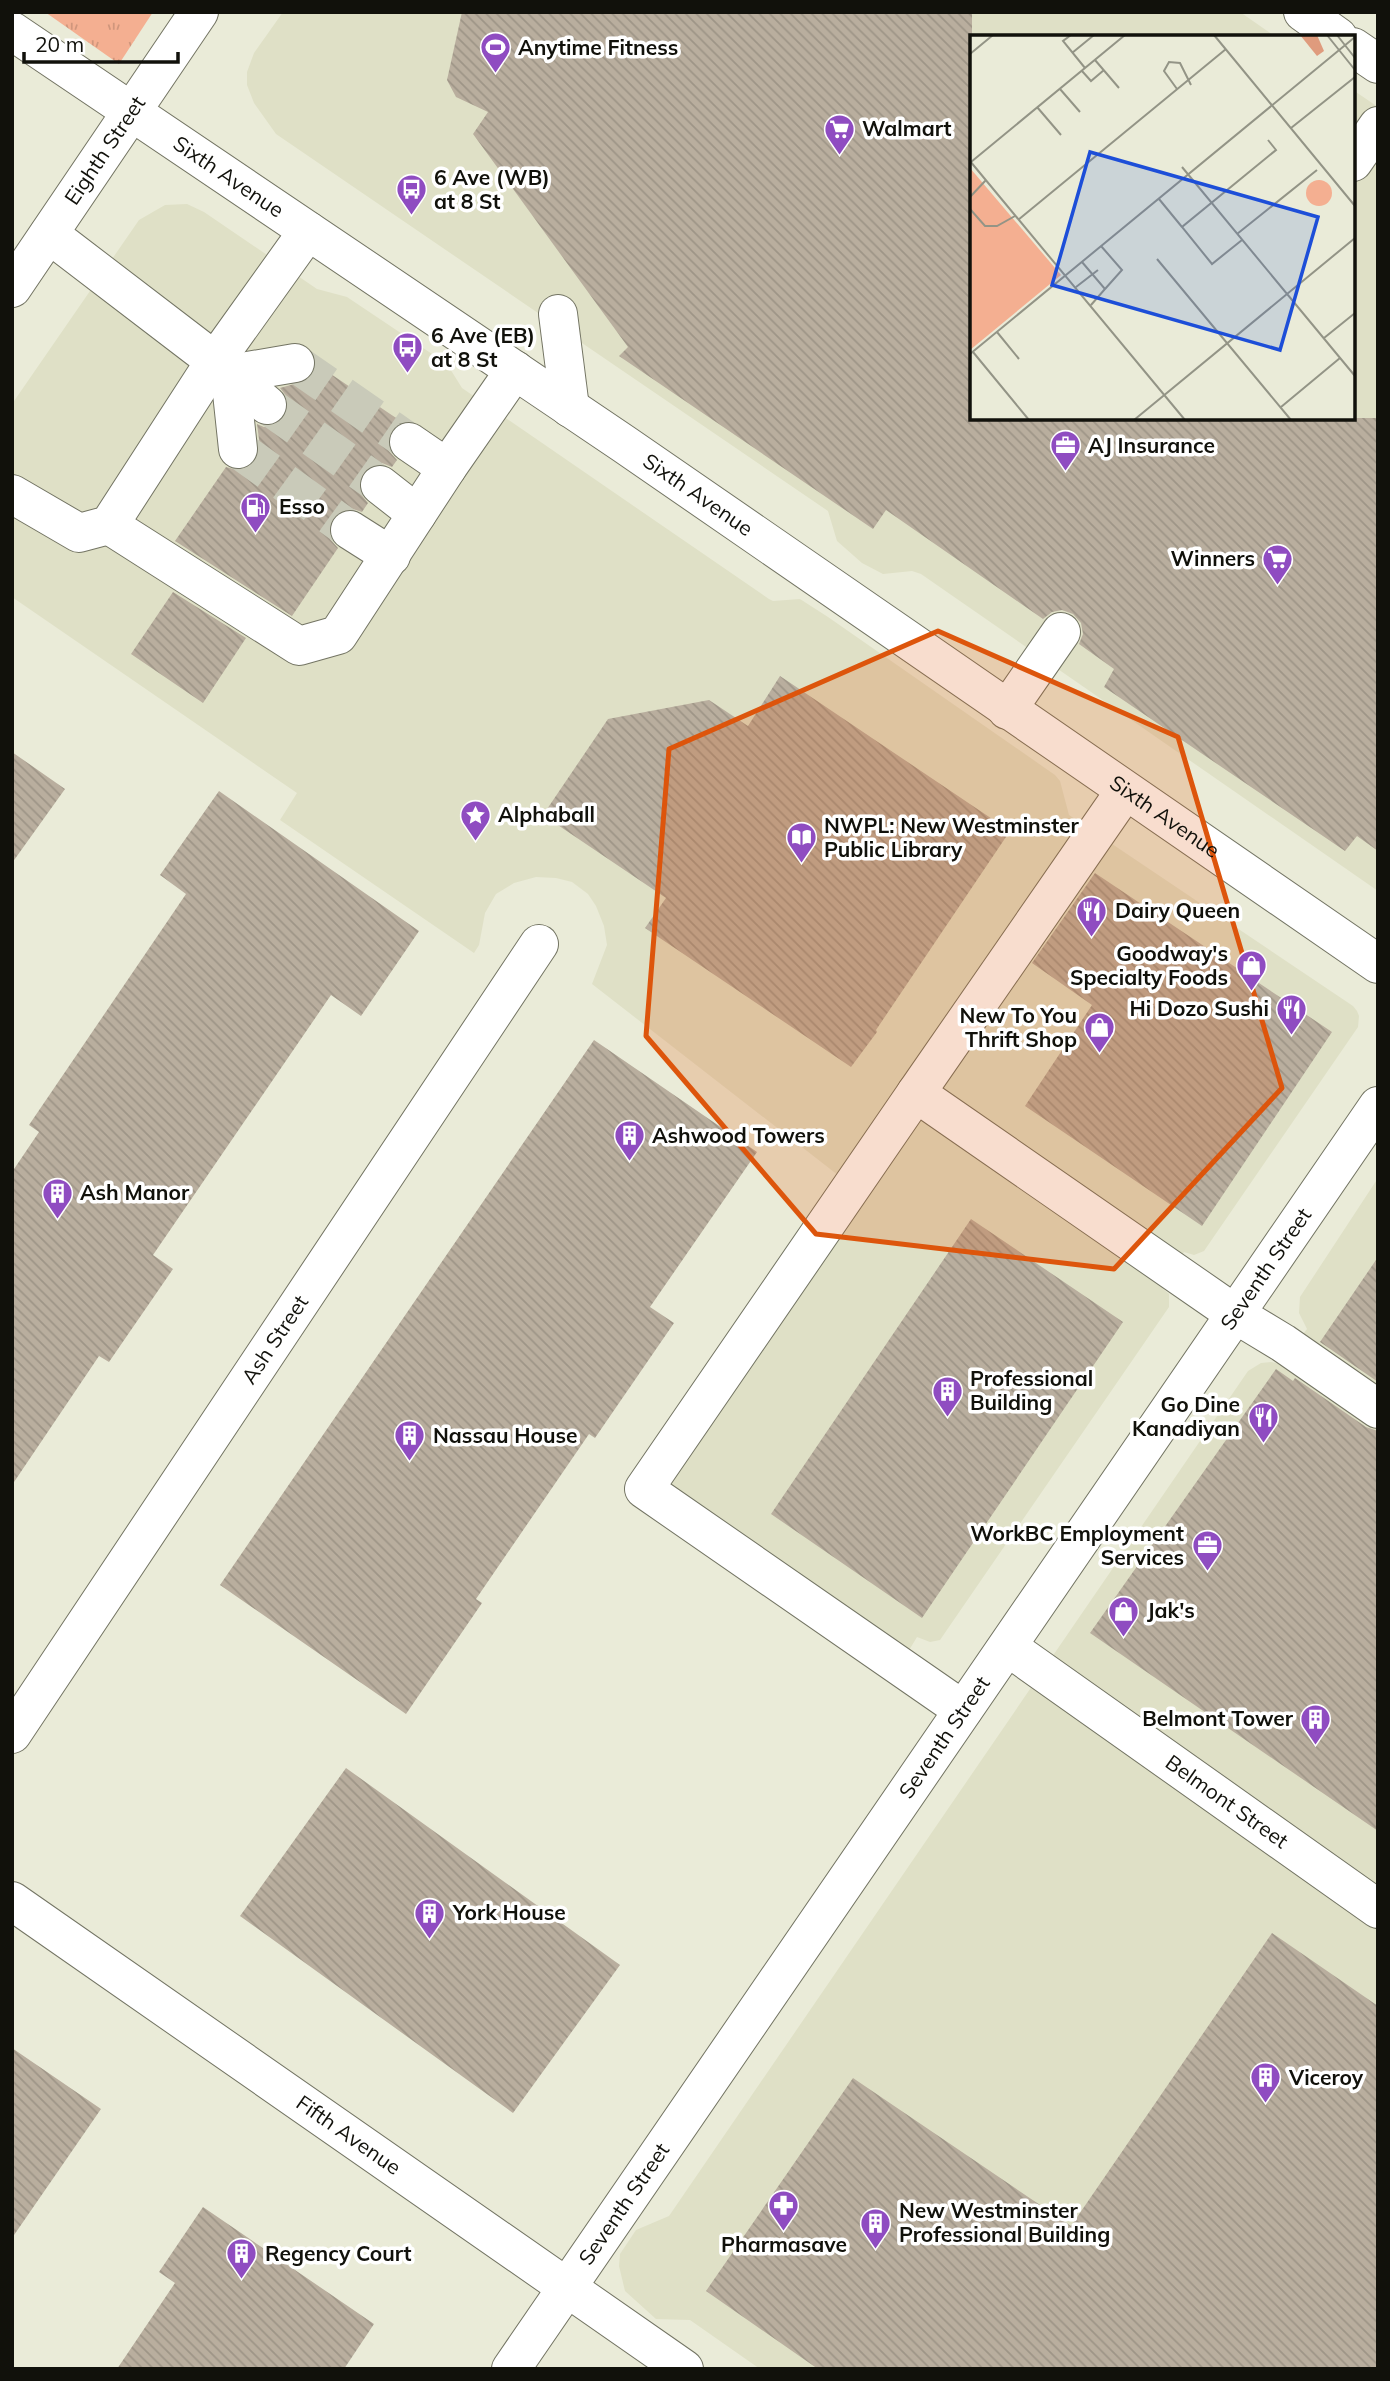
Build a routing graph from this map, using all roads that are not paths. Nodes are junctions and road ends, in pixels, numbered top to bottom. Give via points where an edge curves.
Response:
1 (199, 12) edge
2 (1303, 12) edge
3 (12, 31) edge
4 (1335, 35) edge
5 (1355, 48) edge
6 (1378, 64) edge
7 (131, 112) junction
8 (1378, 126) edge
9 (1355, 159) edge
10 (308, 231) junction
11 (49, 234) junction
12 (12, 288) edge
13 (558, 314) dead end
14 (295, 363) tunnel mouth
15 (223, 368) junction
16 (515, 370) junction
17 (267, 405) tunnel mouth
18 (570, 408) junction
19 (409, 442) tunnel mouth
20 (238, 449) tunnel mouth
21 (447, 468) junction
22 (380, 485) tunnel mouth
23 (12, 494) edge
24 (417, 514) junction
25 (108, 525) junction
26 (350, 530) tunnel mouth
27 (391, 556) junction
28 (1061, 632) dead end
29 (1007, 710) junction
30 (1125, 791) junction
31 (539, 944) dead end
32 (1378, 964) edge
33 (916, 1093) junction
34 (1378, 1106) edge
35 (1235, 1314) junction
36 (1378, 1409) edge
37 (1008, 1647) junction
38 (963, 1710) junction
39 (12, 1734) edge
40 (12, 1901) edge
41 (1378, 1909) edge
42 (567, 2286) junction
43 (511, 2369) edge
44 (684, 2369) edge

1 - 7 street, Eighth Street
2 - 4 street
3 - 7 street, Sixth Avenue
5 - 6 street
7 - 10 street, Sixth Avenue
7 - 11 street, Eighth Street
8 - 9 street
10 - 15 street
10 - 16 street, Sixth Avenue
11 - 12 street, Eighth Street
11 - 15 street
13 - 18 street
14 - 15 street
15 - 17 street
15 - 20 street
15 - 25 street
16 - 18 street, Sixth Avenue
16 - 21 street
18 - 29 street, Sixth Avenue
19 - 21 street
21 - 24 street
22 - 24 street
23 - 25 street via 79,533
24 - 27 street
25 - 27 street via 299,646 338,635
26 - 27 street
28 - 29 street
29 - 30 street, Sixth Avenue
30 - 32 street, Sixth Avenue
30 - 33 street
31 - 39 street, Ash Street
33 - 35 street
33 - 38 street via 644,1489
34 - 35 street, Seventh Street
35 - 36 street
35 - 37 street, Seventh Street
37 - 38 street, Seventh Street
37 - 41 street, Belmont Street
38 - 42 street, Seventh Street
40 - 42 street, Fifth Avenue
42 - 43 street, Seventh Street
42 - 44 street, Fifth Avenue

